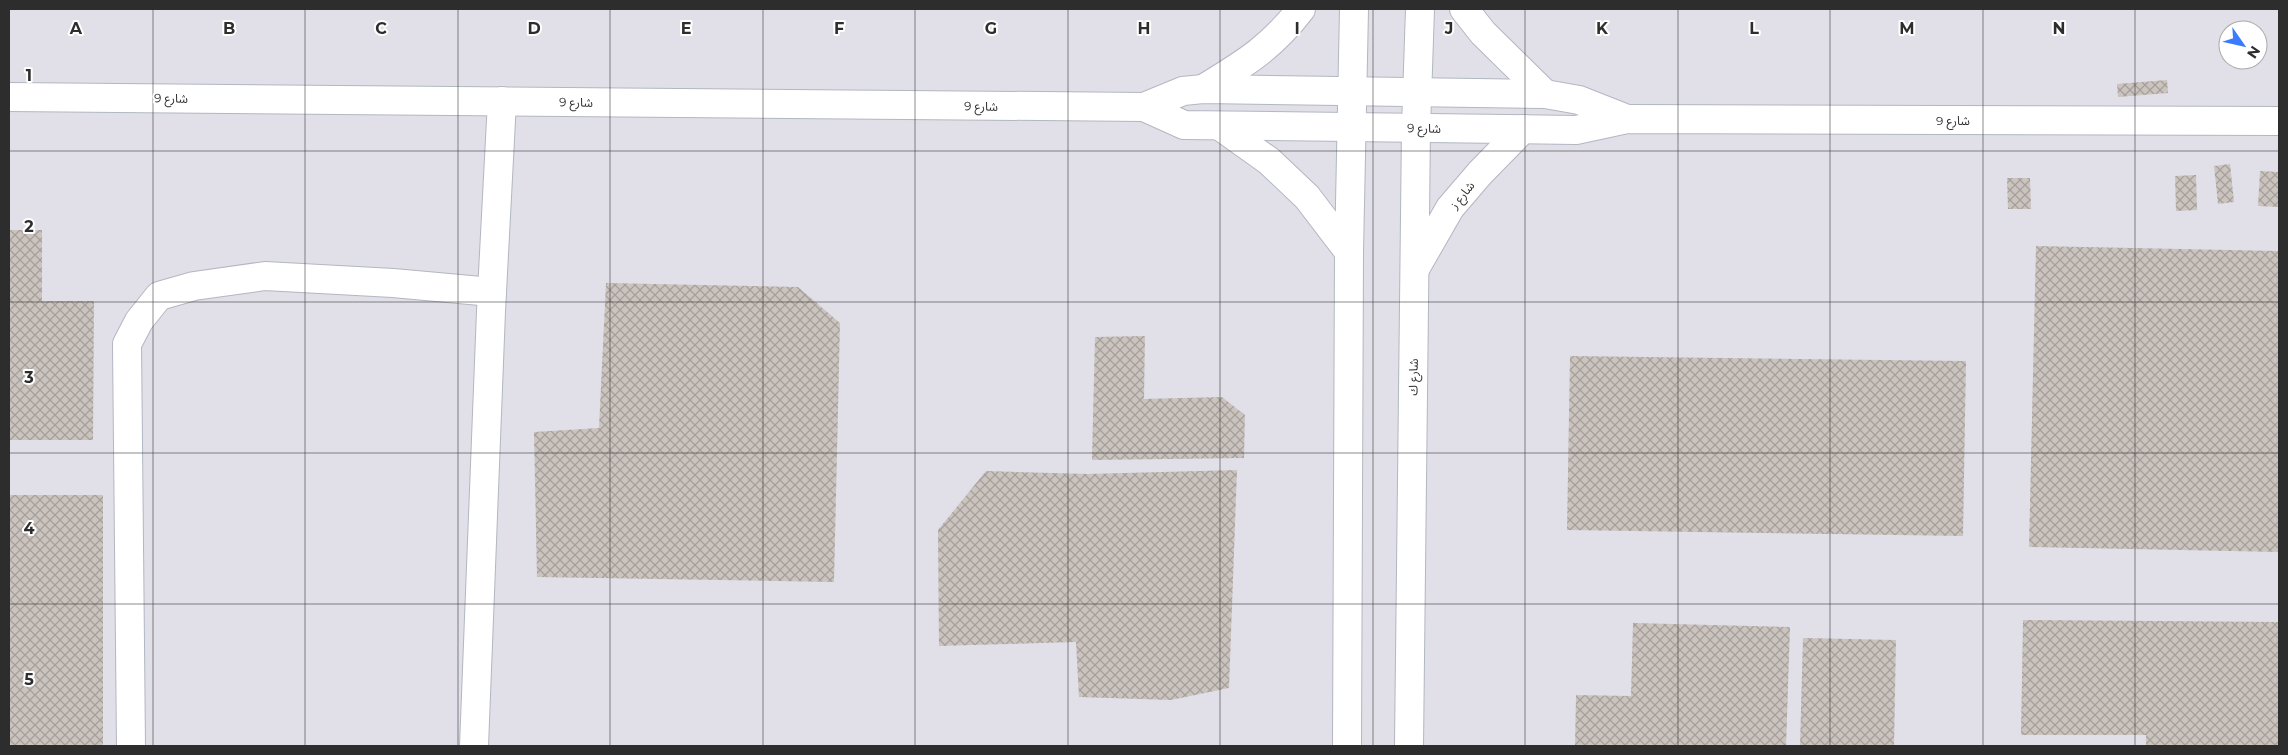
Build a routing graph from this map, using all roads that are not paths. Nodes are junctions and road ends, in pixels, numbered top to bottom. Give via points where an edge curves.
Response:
1 (1301, 9) edge
2 (1354, 9) edge
3 (1420, 9) edge
4 (1464, 9) edge
5 (1203, 89) junction
6 (1352, 92) junction
7 (1417, 93) junction
8 (1545, 94) junction
9 (9, 97) edge
10 (502, 101) junction
11 (1144, 108) junction
12 (1627, 119) junction
13 (2279, 121) edge
14 (1220, 126) junction
15 (1352, 127) junction
16 (1416, 128) junction
17 (1523, 129) junction
18 (1349, 252) junction
19 (1415, 271) junction
20 (492, 292) junction
21 (131, 746) edge
22 (474, 746) edge
23 (1347, 746) edge
24 (1409, 746) edge

1 - 5 street via 1285,30 1255,57
2 - 6 street
3 - 7 street, شارع ك
4 - 8 street via 1483,33
5 - 6 street, شارع 9
5 - 11 street, شارع 9 via 1183,91
6 - 7 street, شارع 9
6 - 15 street
7 - 8 street, شارع 9
7 - 16 street, شارع ك
8 - 12 street, شارع 9 via 1579,100
9 - 10 street, شارع 9
10 - 11 street, شارع 9
10 - 20 street
11 - 14 street, شارع 9 via 1184,125
12 - 13 street, شارع 9
12 - 17 street, شارع 9 via 1576,130
14 - 15 street, شارع 9
14 - 18 street via 1269,161 1307,197
15 - 16 street, شارع 9
15 - 18 street
16 - 17 street, شارع 9
16 - 19 street, شارع ك
17 - 19 street, شارع ز via 1450,208
18 - 23 street
19 - 24 street, شارع ك
20 - 21 street via 266,276 194,286 159,296 139,321 127,344
20 - 22 street

